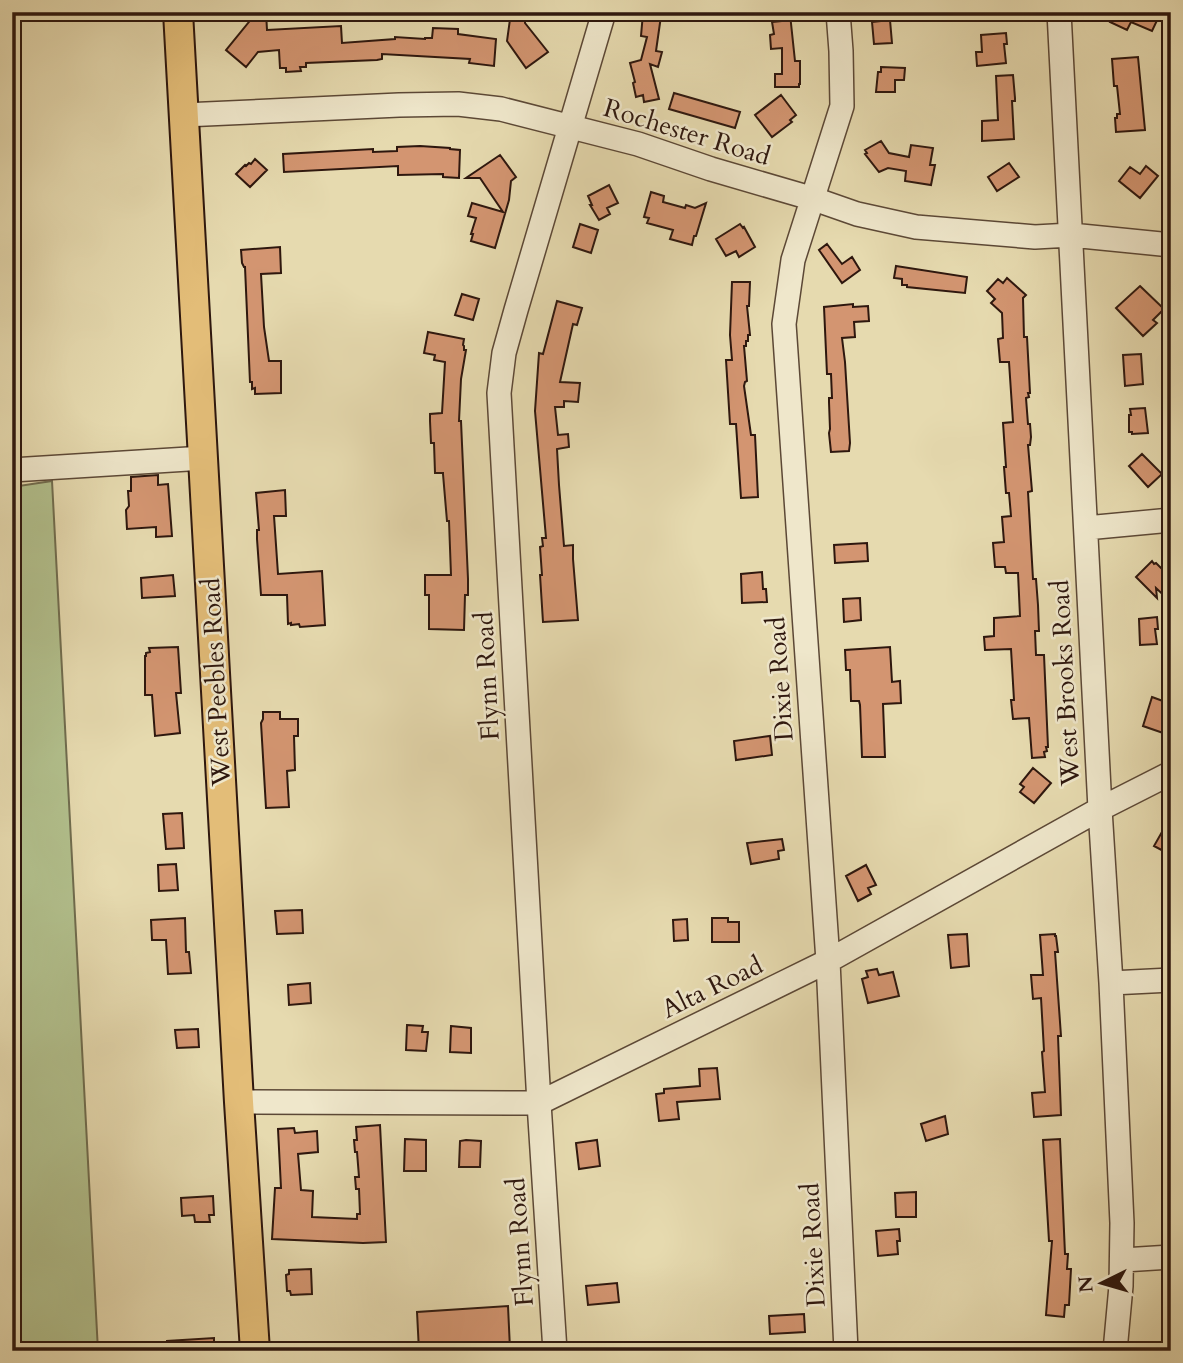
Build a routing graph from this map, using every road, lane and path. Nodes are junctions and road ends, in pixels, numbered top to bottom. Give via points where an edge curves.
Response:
1 (178, 12) edge
2 (604, 12) edge
3 (838, 12) edge
4 (1059, 12) edge
5 (184, 115) junction
6 (571, 127) junction
7 (814, 199) junction
8 (1071, 235) junction
9 (1171, 244) edge
10 (204, 458) junction
11 (12, 470) edge
12 (1171, 520) edge
13 (1086, 528) junction
14 (1171, 773) edge
15 (1100, 809) junction
16 (828, 961) junction
17 (1171, 980) edge
18 (1111, 983) junction
19 (239, 1102) junction
20 (539, 1103) junction
21 (1171, 1257) edge
22 (1123, 1260) junction
23 (255, 1351) edge
24 (555, 1351) edge
25 (846, 1351) edge
26 (1115, 1351) edge

1 - 5 main road, West Peebles Road
2 - 6 street, Flynn Road
3 - 7 street, Dixie Road via 842,106
4 - 8 street, West Brooks Road
5 - 6 street, Rochester Road via 458,104 501,109
5 - 10 main road, West Peebles Road
6 - 7 street, Rochester Road
6 - 20 street, Flynn Road via 504,353 499,393
7 - 8 street, Rochester Road via 916,227 1035,237
7 - 16 street, Dixie Road via 793,260 784,324
8 - 9 street, Rochester Road
8 - 13 street, West Brooks Road
10 - 11 street
10 - 19 main road, West Peebles Road
12 - 13 street
13 - 15 street, West Brooks Road
14 - 15 street, Alta Road
15 - 16 street, Alta Road
15 - 18 street, West Brooks Road
16 - 20 street, Alta Road
16 - 25 street, Dixie Road
17 - 18 street
18 - 22 street, West Brooks Road
19 - 20 street, Alta Road
19 - 23 main road, West Peebles Road
20 - 24 street, Flynn Road
21 - 22 street
22 - 26 street, West Brooks Road

